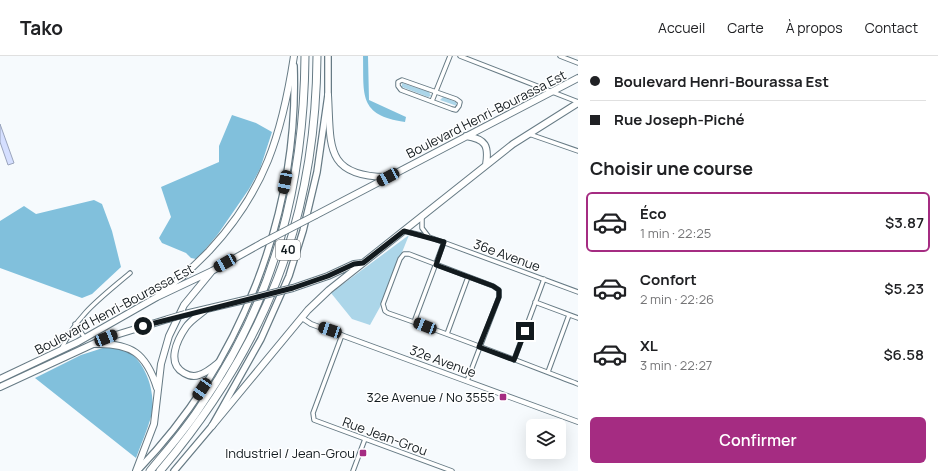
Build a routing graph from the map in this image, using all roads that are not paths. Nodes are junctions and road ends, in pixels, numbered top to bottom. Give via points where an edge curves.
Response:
1 (294, 56) edge
2 (305, 56) edge
3 (317, 56) edge
4 (328, 56) edge
5 (450, 56) edge
6 (460, 56) edge
7 (560, 56) edge
8 (578, 63) edge
9 (578, 78) edge
10 (437, 92) junction
11 (552, 92) junction
12 (328, 95) junction
13 (432, 101) junction
14 (578, 102) edge
15 (540, 126) junction
16 (528, 134) junction
17 (466, 136) junction
18 (544, 138) junction
19 (578, 151) edge
20 (486, 165) junction
21 (388, 177) junction
22 (422, 216) junction
23 (404, 231) junction
24 (429, 237) junction
25 (444, 242) junction
26 (363, 263) junction
27 (436, 265) junction
28 (212, 271) junction
29 (130, 272) dead end
30 (468, 277) junction
31 (544, 279) junction
32 (578, 292) edge
33 (157, 297) junction
34 (535, 302) junction
35 (204, 311) junction
36 (569, 315) junction
37 (302, 318) junction
38 (578, 318) edge
39 (414, 322) junction
40 (75, 324) junction
41 (447, 334) junction
42 (342, 335) junction
43 (84, 338) junction
44 (93, 344) junction
45 (479, 347) junction
46 (81, 349) junction
47 (61, 350) junction
48 (514, 360) junction
49 (218, 364) junction
50 (548, 372) junction
51 (0, 379) edge
52 (467, 381) junction
53 (578, 384) edge
54 (0, 387) edge
55 (158, 391) junction
56 (578, 422) edge
57 (212, 426) junction
58 (365, 440) junction
59 (136, 471) edge
60 (150, 471) edge
61 (160, 471) edge
62 (174, 471) edge
63 (353, 471) edge
64 (452, 471) edge

1 - 33 main road via 282,124 254,190 217,242
1 - 49 main road via 292,130 277,220 254,289
2 - 60 highway, 40 via 304,119 298,169 285,226 270,273 248,325 221,375 191,420
3 - 61 highway, 40 via 315,115 308,168 296,224 277,280 258,325 228,379 198,424
4 - 12 main road
5 - 10 street
6 - 11 street
7 - 8 street
9 - 11 main road, Boulevard Henri-Bourassa Est
10 - 13 street
10 - 13 street via 460,102 459,106 456,110
10 - 13 street via 406,80 398,82 401,90
11 - 14 street
11 - 17 main road, Boulevard Henri-Bourassa Est
12 - 21 main road via 330,142 337,158 346,168 358,174
12 - 57 main road via 314,190 292,266 261,339
14 - 15 main road, Boulevard Henri-Bourassa Est
15 - 16 main road, Boulevard Henri-Bourassa Est
15 - 18 street via 540,134
16 - 18 street
16 - 20 main road, Boulevard Henri-Bourassa Est
17 - 20 main road via 477,138 484,143 488,151
17 - 21 main road, Boulevard Henri-Bourassa Est
18 - 19 street
20 - 22 main road, Boulevard Henri-Bourassa Est
21 - 28 main road, Boulevard Henri-Bourassa Est, bridge
22 - 23 main road, Boulevard Henri-Bourassa Est
22 - 24 street via 422,228
23 - 24 street, 36e Avenue
23 - 26 main road, Boulevard Henri-Bourassa Est
24 - 25 street, 36e Avenue
25 - 27 street
25 - 31 street, 36e Avenue
26 - 35 main road, Boulevard Henri-Bourassa Est, bridge via 354,264 293,288
26 - 37 main road via 323,296
27 - 30 street
27 - 39 street
27 - 39 street via 409,254 404,254 400,258 383,304 384,309 388,313
28 - 33 main road, Boulevard Henri-Bourassa Est
28 - 55 main road via 187,301 170,331 162,358
29 - 40 street via 84,312
30 - 41 street
30 - 45 street via 499,290 499,297
31 - 32 street, 36e Avenue
31 - 34 street
33 - 43 main road, Boulevard Henri-Bourassa Est
34 - 36 street
34 - 48 street
35 - 44 main road, Boulevard Henri-Bourassa Est, bridge via 121,332
35 - 49 main road via 192,319 185,329 175,349 175,360 182,372 194,376 205,373
36 - 38 street
36 - 50 street
37 - 42 street, 32e Avenue
37 - 57 main road
39 - 41 street
40 - 43 street
40 - 47 street
41 - 45 street
42 - 52 street, 32e Avenue
42 - 58 street, Rue Jean-Grou via 313,419
43 - 46 main road
43 - 47 main road, Boulevard Henri-Bourassa Est
44 - 46 main road, Boulevard Henri-Bourassa Est
44 - 55 main road via 119,345 137,353 149,368
45 - 48 street
45 - 52 street
46 - 54 main road, Boulevard Henri-Bourassa Est
47 - 51 main road, Boulevard Henri-Bourassa Est
48 - 50 street
49 - 59 main road via 180,420
50 - 53 street
52 - 56 street, 32e Avenue
55 - 59 main road via 153,427
57 - 62 main road
58 - 63 street
58 - 64 street, Rue Jean-Grou

